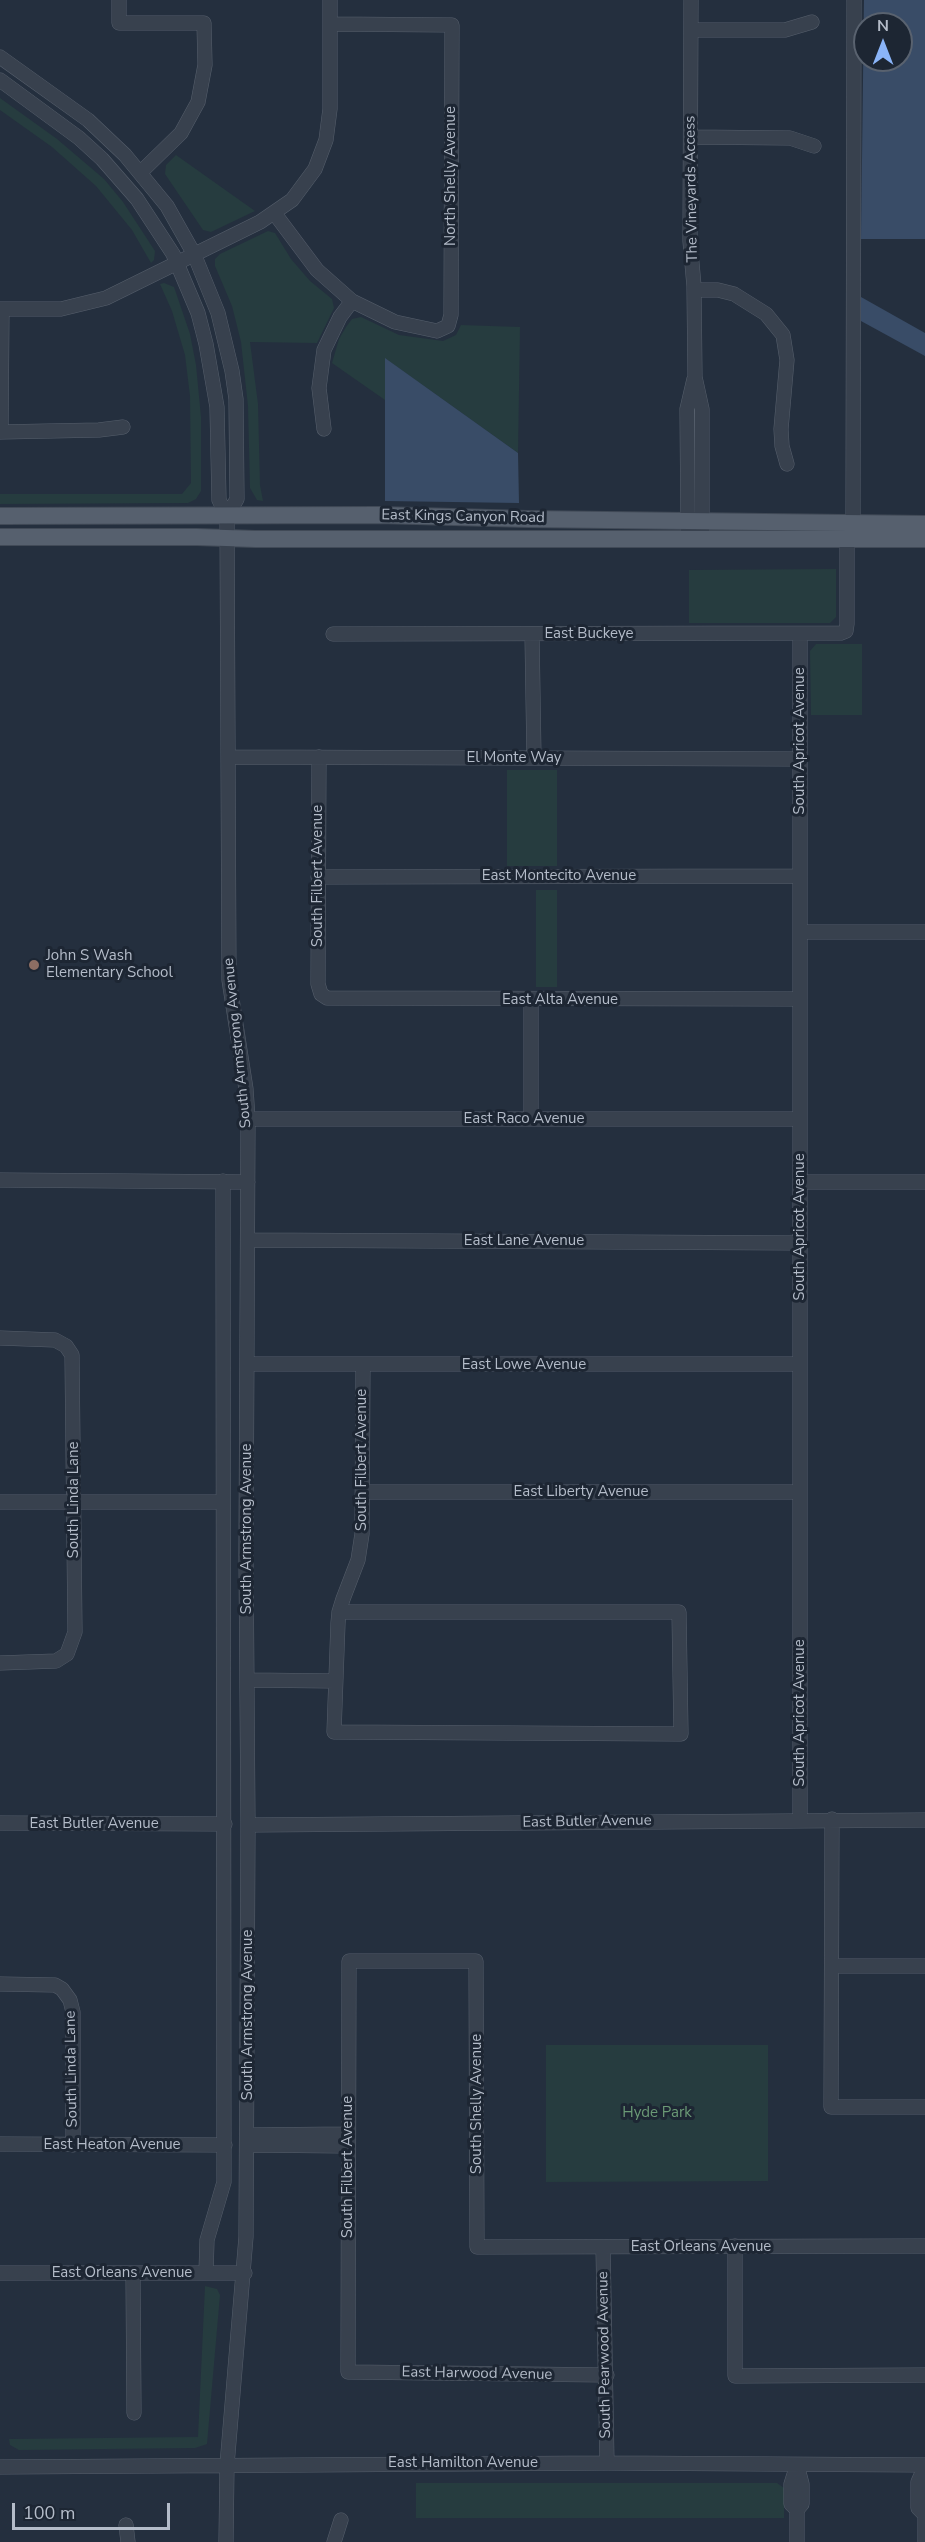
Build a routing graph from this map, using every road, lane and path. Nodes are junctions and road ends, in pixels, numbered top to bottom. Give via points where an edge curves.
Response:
1 (119, 0) edge
2 (330, 0) edge
3 (691, 0) edge
4 (854, 0) edge
5 (812, 22) dead end
6 (330, 24) junction
7 (691, 30) junction
8 (0, 57) edge
9 (0, 80) edge
10 (691, 137) junction
11 (814, 146) dead end
12 (141, 172) junction
13 (275, 214) junction
14 (194, 254) junction
15 (177, 263) junction
16 (694, 290) junction
17 (352, 301) junction
18 (1, 309) edge
19 (123, 427) dead end
20 (324, 429) dead end
21 (1, 432) edge
22 (787, 464) dead end
23 (0, 516) edge
24 (227, 516) junction
25 (695, 521) junction
26 (925, 524) edge
27 (925, 529) edge
28 (850, 532) junction
29 (0, 537) edge
30 (228, 538) junction
31 (925, 539) edge
32 (695, 540) junction
33 (333, 634) dead end
34 (532, 634) junction
35 (800, 634) junction
36 (228, 757) junction
37 (319, 758) junction
38 (534, 758) junction
39 (800, 759) junction
40 (800, 876) junction
41 (318, 877) junction
42 (800, 932) junction
43 (925, 932) edge
44 (321, 994) joint
45 (800, 999) junction
46 (531, 1000) junction
47 (248, 1119) junction
48 (531, 1119) junction
49 (800, 1119) junction
50 (0, 1180) edge
51 (223, 1181) junction
52 (248, 1182) junction
53 (800, 1182) junction
54 (925, 1182) edge
55 (248, 1240) junction
56 (800, 1243) junction
57 (0, 1338) edge
58 (248, 1364) junction
59 (800, 1364) junction
60 (363, 1365) junction
61 (363, 1492) junction
62 (800, 1492) junction
63 (0, 1502) edge
64 (74, 1502) junction
65 (224, 1502) junction
66 (339, 1612) junction
67 (0, 1663) edge
68 (248, 1680) junction
69 (335, 1681) junction
70 (832, 1819) junction
71 (800, 1820) junction
72 (925, 1820) edge
73 (0, 1823) edge
74 (225, 1824) junction
75 (248, 1825) junction
76 (349, 1961) joint
77 (833, 1966) junction
78 (925, 1966) edge
79 (0, 1984) edge
80 (925, 2107) edge
81 (248, 2140) junction
82 (347, 2140) junction
83 (0, 2144) edge
84 (73, 2145) junction
85 (225, 2145) junction
86 (925, 2246) edge
87 (477, 2247) joint
88 (603, 2247) junction
89 (735, 2247) junction
90 (0, 2273) edge
91 (133, 2273) junction
92 (206, 2273) junction
93 (244, 2273) junction
94 (348, 2372) joint
95 (607, 2375) junction
96 (925, 2375) edge
97 (134, 2413) dead end
98 (607, 2463) junction
99 (227, 2465) junction
100 (797, 2465) junction
101 (925, 2465) edge
102 (0, 2467) edge
103 (925, 2515) edge
104 (341, 2520) dead end
105 (126, 2524) dead end
106 (128, 2542) edge
107 (226, 2542) edge
108 (334, 2542) edge
109 (797, 2542) edge
110 (925, 2542) edge

1 - 12 street via 119,23 204,23 205,65 198,102 181,133
2 - 6 street
3 - 7 street, The Vineyards Access
4 - 28 street
5 - 7 street via 785,30
6 - 13 street via 330,109 322,153 305,185
6 - 17 street, North Shelly Avenue via 452,25 448,326 437,331 395,322
7 - 10 street, The Vineyards Access
8 - 12 street via 88,120
9 - 15 street via 102,159 137,198
10 - 11 street via 790,138
10 - 16 street, The Vineyards Access via 690,241
12 - 14 street via 167,206
13 - 14 street
13 - 17 street via 317,270
14 - 15 street
14 - 24 street via 218,313 232,371 237,499
15 - 18 street via 83,305
15 - 24 street via 198,312 206,344 217,407 219,500
16 - 22 street via 734,294 766,314 783,335 787,360 781,429
16 - 25 street, The Vineyards Access via 695,377 702,409
17 - 20 street via 324,350 319,388
18 - 21 street
19 - 21 street
23 - 24 main road, East Kings Canyon Road
24 - 25 main road, East Kings Canyon Road
24 - 30 street, South Armstrong Avenue
25 - 28 main road, East Kings Canyon Road
25 - 32 street, The Vineyards Access
26 - 28 main road, East Kings Canyon Road
27 - 28 main road
28 - 31 main road, East Kings Canyon Road
28 - 32 main road, East Kings Canyon Road
28 - 35 street, East Buckeye via 846,631
29 - 30 main road, East Kings Canyon Road
30 - 32 main road, East Kings Canyon Road
30 - 36 street, South Armstrong Avenue
33 - 34 street, East Buckeye
34 - 35 street, East Buckeye
34 - 38 street
35 - 39 street, South Apricot Avenue
36 - 37 street, El Monte Way
36 - 47 street, South Armstrong Avenue via 229,980
37 - 38 street, El Monte Way
37 - 41 street, South Filbert Avenue
38 - 39 street, El Monte Way
39 - 40 street, South Apricot Avenue
40 - 41 street, East Montecito Avenue
40 - 42 street, South Apricot Avenue
41 - 44 street, South Filbert Avenue
42 - 43 street
42 - 45 street, South Apricot Avenue
44 - 46 street, East Alta Avenue via 336,999
45 - 46 street, East Alta Avenue
45 - 49 street, South Apricot Avenue
46 - 48 street
47 - 48 street, East Raco Avenue
47 - 52 street, South Armstrong Avenue
48 - 49 street, East Raco Avenue
49 - 53 street, South Apricot Avenue
50 - 51 street
51 - 52 street
51 - 65 street, South Armstrong Avenue
52 - 55 street, South Armstrong Avenue
53 - 54 street
53 - 56 street, South Apricot Avenue
55 - 56 street, East Lane Avenue
55 - 58 street, South Armstrong Avenue
56 - 59 street, South Apricot Avenue
57 - 64 street, South Linda Lane via 43,1338 66,1346 72,1355
58 - 60 street, East Lowe Avenue
58 - 68 street, South Armstrong Avenue
59 - 60 street, East Lowe Avenue
59 - 62 street, South Apricot Avenue
60 - 61 street, South Filbert Avenue
61 - 62 street, East Liberty Avenue
61 - 66 street, South Filbert Avenue via 361,1546
62 - 71 street, South Apricot Avenue
63 - 64 street
64 - 65 street
64 - 67 street, South Linda Lane via 75,1632 67,1654 56,1661
65 - 74 street, South Armstrong Avenue
66 - 69 street, South Filbert Avenue
66 - 69 street, South Filbert Avenue via 679,1612 681,1734 334,1732
68 - 69 street
68 - 75 street, South Armstrong Avenue
70 - 71 street, East Butler Avenue
70 - 72 street, East Butler Avenue
70 - 77 street
71 - 75 street, East Butler Avenue
73 - 74 street, East Butler Avenue
74 - 85 street, South Armstrong Avenue
75 - 81 street, South Armstrong Avenue
76 - 82 street, South Filbert Avenue
76 - 87 street, South Shelly Avenue via 476,1961
77 - 78 street
77 - 80 street via 831,2107
79 - 84 street, South Linda Lane via 47,1984 67,1994 73,2012
81 - 82 street
81 - 93 street, South Armstrong Avenue
82 - 94 street, South Filbert Avenue
83 - 84 street, East Heaton Avenue
84 - 85 street, East Heaton Avenue
85 - 92 street, South Armstrong Avenue via 224,2188 207,2240
86 - 89 street, East Orleans Avenue
87 - 88 street, East Orleans Avenue
88 - 89 street, East Orleans Avenue
88 - 95 street, South Pearwood Avenue
89 - 96 street via 735,2376
90 - 91 street, East Orleans Avenue
91 - 92 street, East Orleans Avenue
91 - 97 street
92 - 93 street, East Orleans Avenue
93 - 99 street, South Armstrong Avenue
94 - 95 street, East Harwood Avenue
95 - 98 street, South Pearwood Avenue
98 - 99 street, East Hamilton Avenue
98 - 100 street, East Hamilton Avenue
99 - 102 street, East Hamilton Avenue
99 - 107 street, South Armstrong Avenue
100 - 101 street, East Hamilton Avenue
100 - 109 street via 791,2484 791,2504 797,2510
101 - 103 street via 918,2482 918,2508
103 - 110 street
104 - 108 street
105 - 106 street

